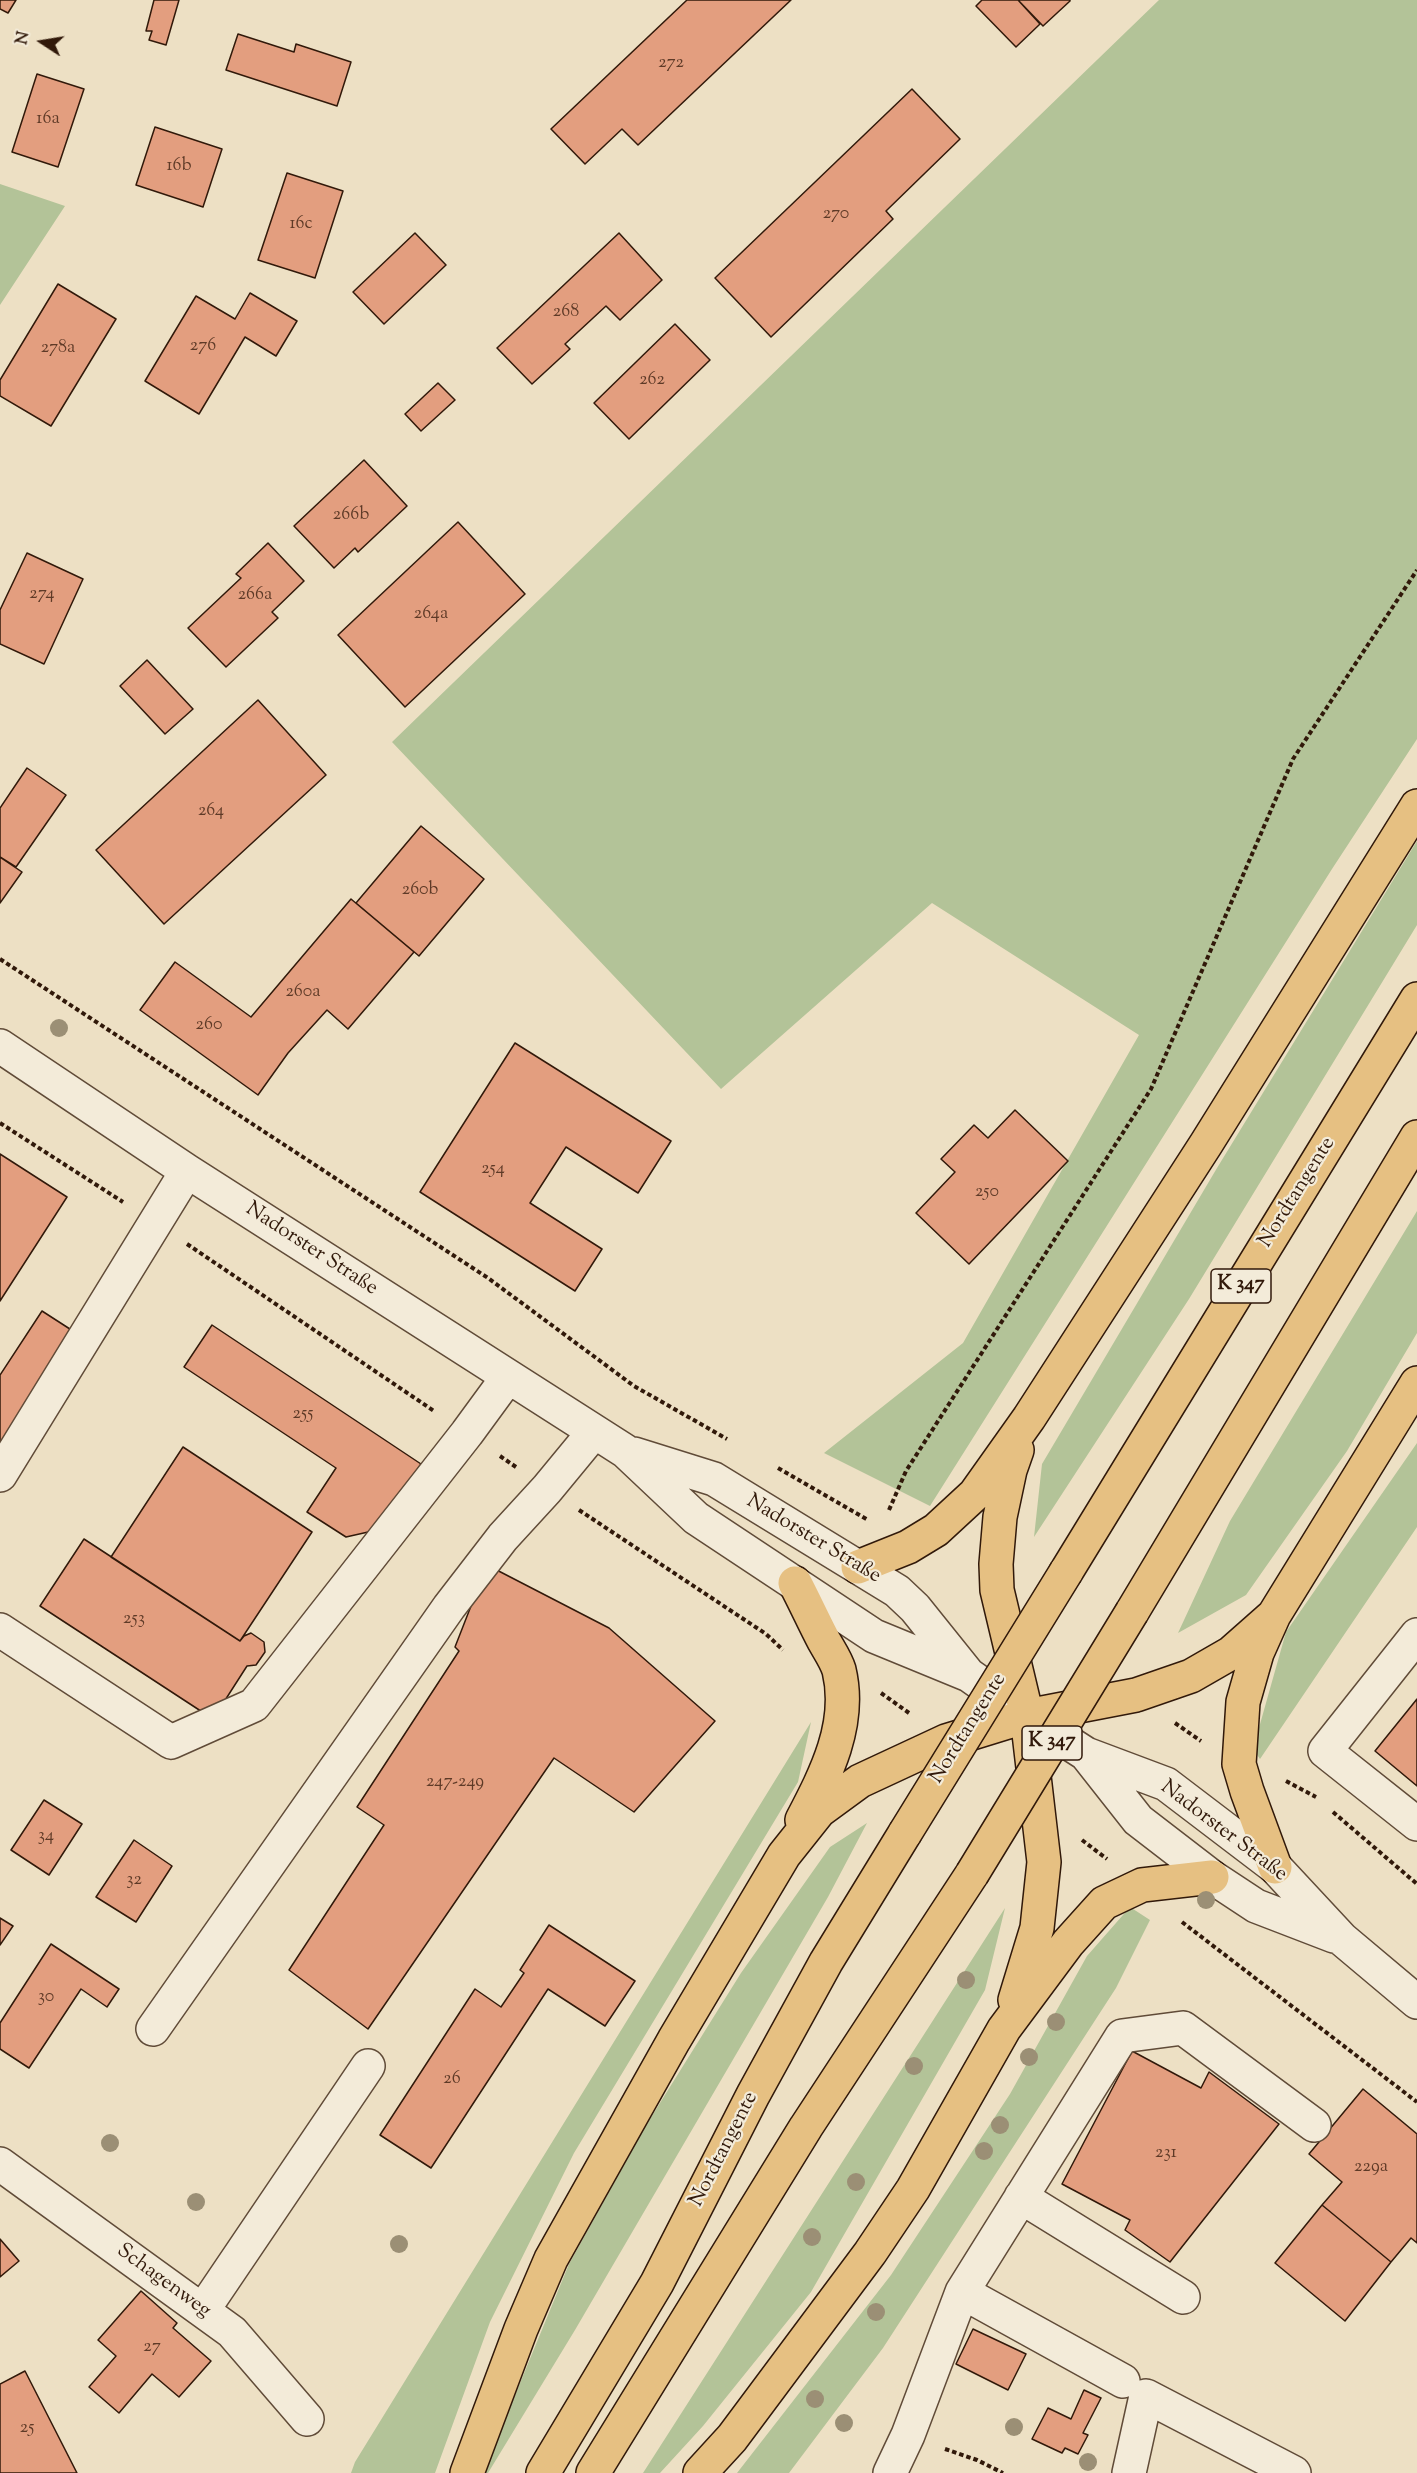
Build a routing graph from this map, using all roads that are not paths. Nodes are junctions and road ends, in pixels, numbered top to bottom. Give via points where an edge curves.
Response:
1 (1417, 806) edge
2 (1417, 999) edge
3 (0, 1046) edge
4 (1417, 1137) edge
5 (187, 1171) junction
6 (508, 1377) junction
7 (1417, 1383) edge
8 (1029, 1418) junction
9 (594, 1432) junction
10 (625, 1451) junction
11 (0, 1475) edge
12 (858, 1567) junction
13 (795, 1583) junction
14 (1274, 1615) junction
15 (0, 1630) edge
16 (1417, 1635) edge
17 (969, 1675) junction
18 (1027, 1716) junction
19 (1086, 1754) junction
20 (1417, 1824) edge
21 (784, 1855) junction
22 (1275, 1867) junction
23 (1212, 1877) junction
24 (1342, 1939) junction
25 (1417, 2002) edge
26 (153, 2029) dead end
27 (1004, 2030) junction
28 (368, 2066) dead end
29 (1314, 2125) dead end
30 (0, 2164) edge
31 (1021, 2197) junction
32 (962, 2292) junction
33 (1183, 2297) dead end
34 (202, 2310) junction
35 (1123, 2381) dead end
36 (307, 2419) dead end
37 (467, 2473) edge
38 (543, 2473) edge
39 (592, 2473) edge
40 (700, 2473) edge
41 (890, 2473) edge
42 (1129, 2473) edge
43 (1294, 2473) edge

1 - 8 highway, K 347
2 - 38 highway, Nordtangente / K 347, bridge via 826,1962 657,2283
3 - 5 street, Nadorster Straße
4 - 39 highway, K 347, bridge via 972,1874 806,2127
5 - 6 street, Nadorster Straße
5 - 11 street
6 - 9 street, Nadorster Straße
6 - 15 street via 254,1705 171,1742
7 - 14 highway, K 347
8 - 12 highway, K 347 via 975,1494 936,1530 908,1547
8 - 18 highway, K 347 via 1010,1470 996,1564 997,1590
9 - 10 street, Nadorster Straße
9 - 26 street via 503,1537 449,1607
10 - 12 street, Nadorster Straße via 714,1479
10 - 13 street, Nadorster Straße via 696,1518
12 - 17 street, Nadorster Straße via 897,1591 915,1608
13 - 17 street, Nadorster Straße via 874,1636
13 - 21 highway via 838,1668 841,1720 824,1777
14 - 18 highway, K 347 via 1231,1653 1191,1676 1136,1695
14 - 22 highway, K 347 via 1257,1653 1243,1702 1239,1764
16 - 20 street via 1325,1751
17 - 18 street, Nadorster Straße
18 - 19 street, Nadorster Straße
18 - 21 highway via 946,1741 860,1781 819,1811
18 - 27 highway via 1044,1862 1037,1928
19 - 22 street, Nadorster Straße via 1166,1784
19 - 23 street, Nadorster Straße via 1138,1820
21 - 37 highway via 551,2259
22 - 24 street, Nadorster Straße
23 - 24 street, Nadorster Straße via 1256,1906
23 - 27 highway via 1142,1885 1104,1903 1068,1943
24 - 25 street, Nadorster Straße
27 - 40 highway via 913,2190 798,2352
28 - 34 street
29 - 31 street via 1183,2028 1122,2036
30 - 34 street, Schagenweg
31 - 32 street
31 - 33 street
32 - 35 street
32 - 41 street
34 - 36 street, Schagenweg via 232,2332
42 - 43 street via 1146,2397

